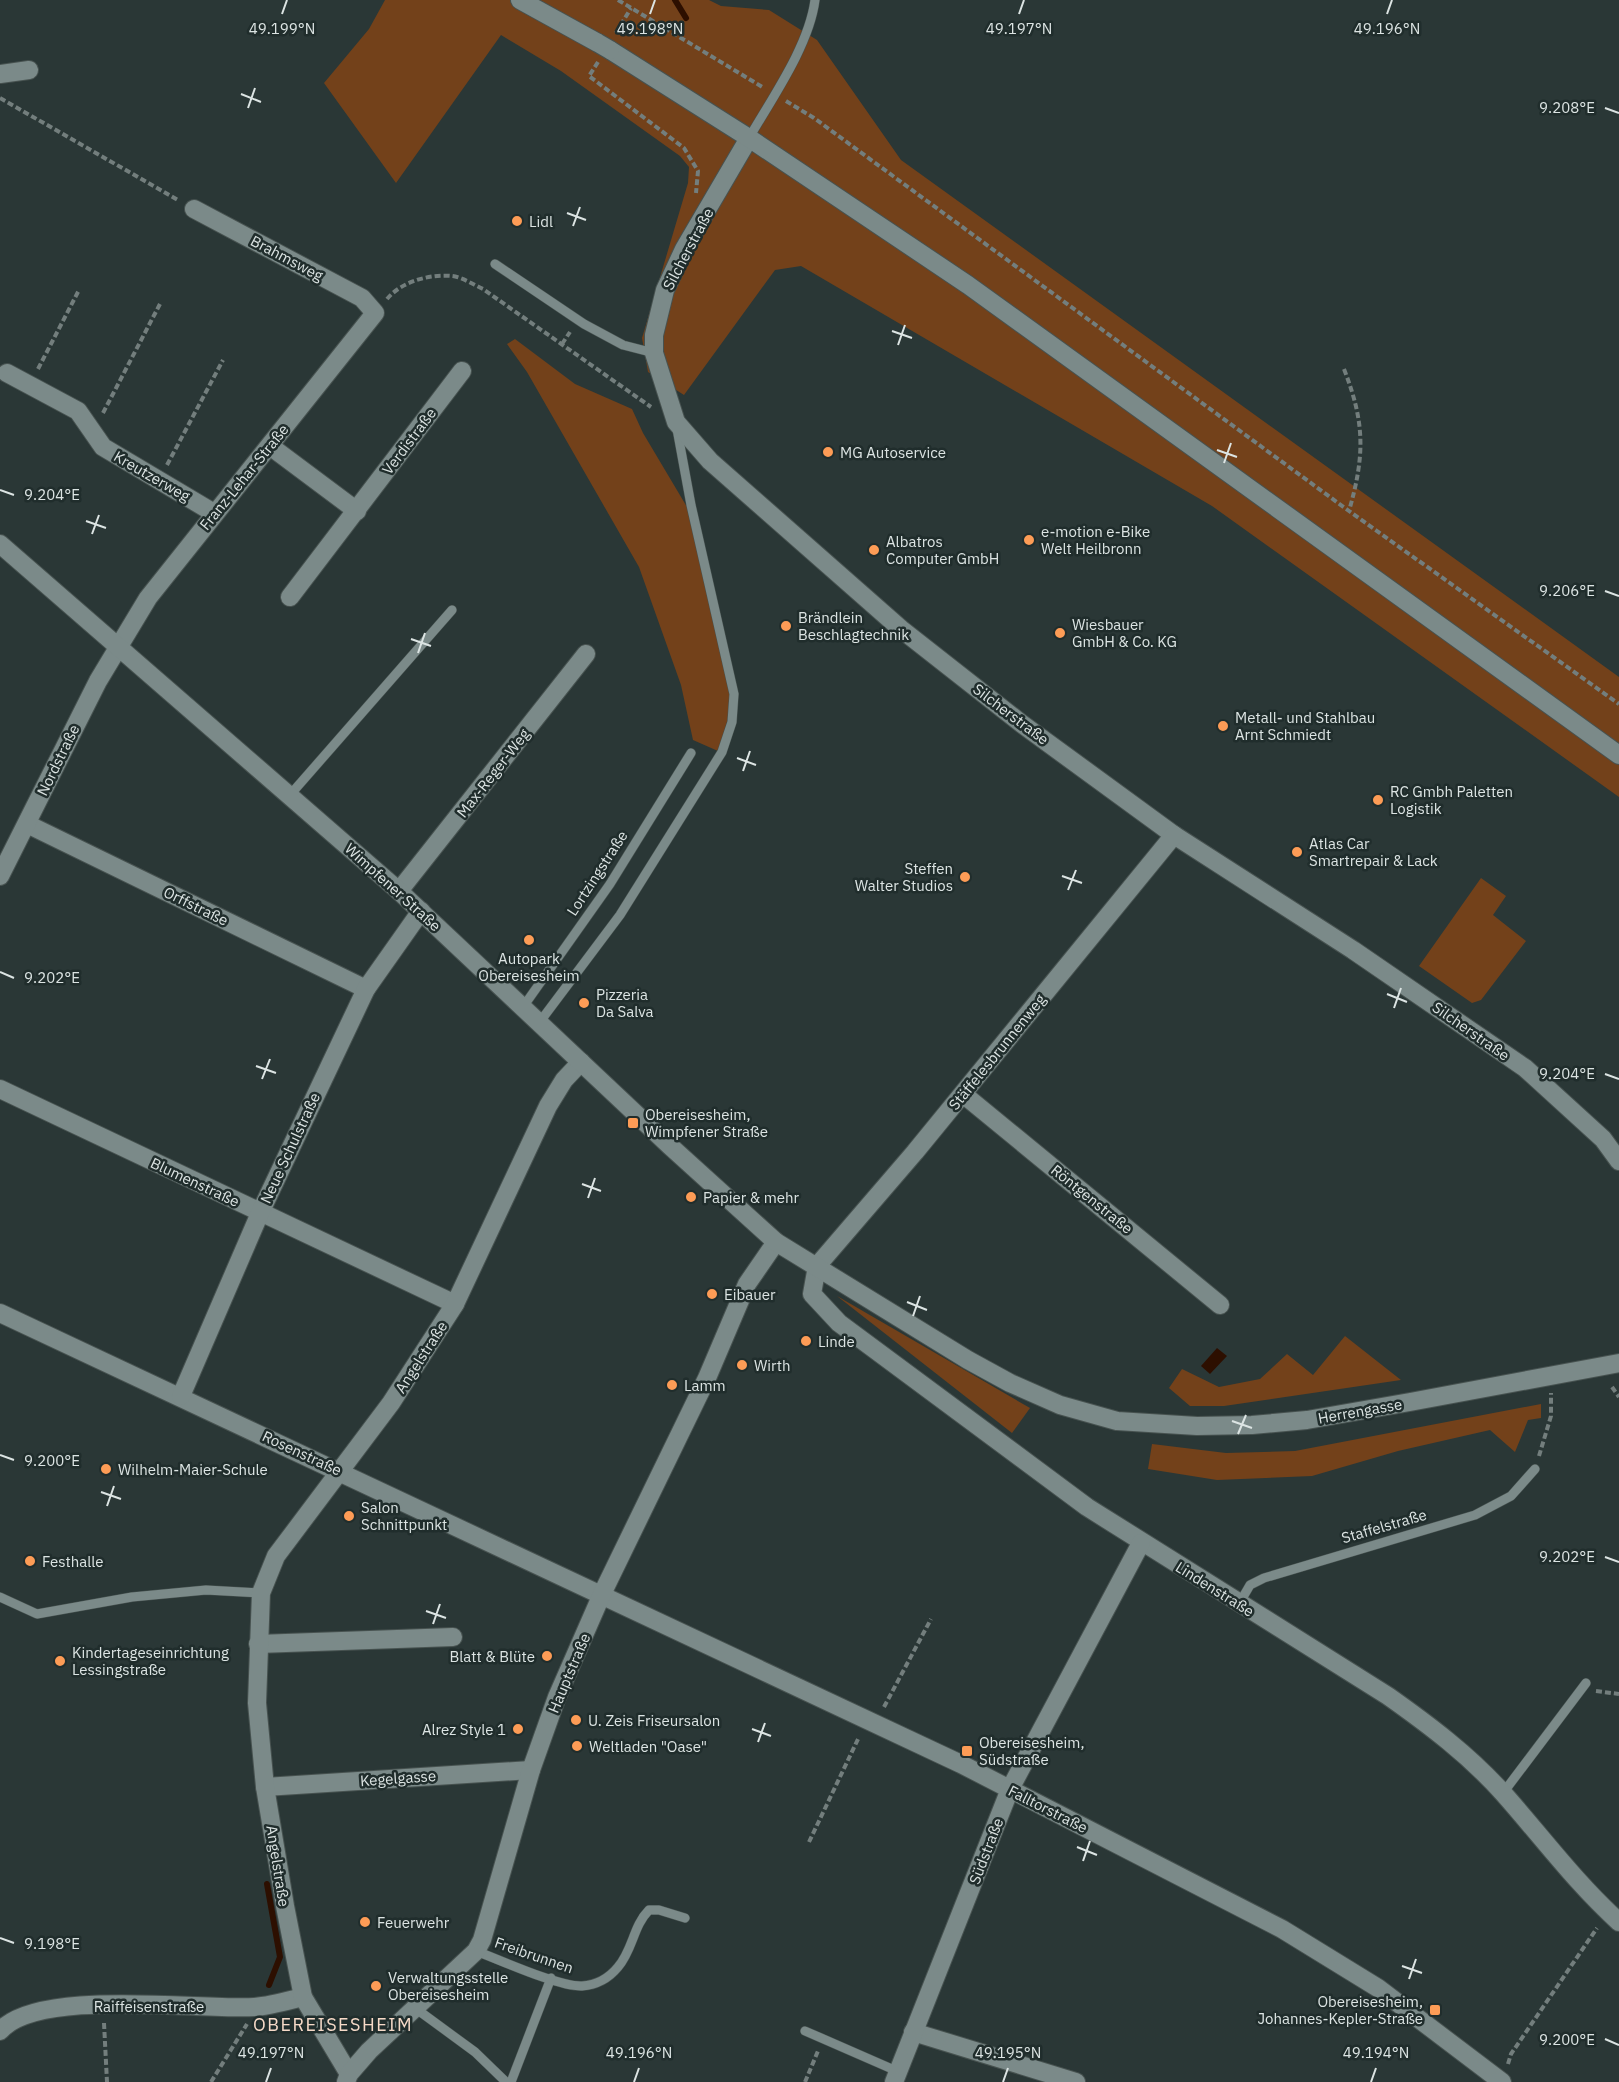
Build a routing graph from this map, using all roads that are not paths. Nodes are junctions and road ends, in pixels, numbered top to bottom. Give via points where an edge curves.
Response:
1 (520, 0) edge
2 (815, 0) edge
3 (29, 70) dead end
4 (0, 75) edge
5 (749, 138) junction
6 (194, 209) road end
7 (495, 264) dead end
8 (375, 313) joint
9 (654, 353) junction
10 (462, 371) dead end
11 (7, 373) dead end
12 (676, 422) junction
13 (270, 446) junction
14 (357, 511) junction
15 (214, 513) junction
16 (0, 544) edge
17 (290, 597) dead end
18 (452, 610) dead end
19 (120, 646) junction
20 (586, 654) dead end
21 (691, 753) dead end
22 (1619, 755) edge
23 (290, 795) junction
24 (27, 824) junction
25 (1174, 835) junction
26 (0, 876) edge
27 (399, 891) junction
28 (421, 911) junction
29 (366, 989) junction
30 (523, 1007) junction
31 (539, 1023) junction
32 (581, 1062) junction
33 (0, 1089) edge
34 (963, 1094) junction
35 (1619, 1161) edge
36 (260, 1213) junction
37 (776, 1242) junction
38 (817, 1266) junction
39 (455, 1304) junction
40 (1220, 1305) dead end
41 (0, 1313) edge
42 (1619, 1356) edge
43 (1619, 1363) edge
44 (1600, 1365) junction
45 (181, 1396) junction
46 (1535, 1469) road end
47 (341, 1471) junction
48 (1141, 1543) junction
49 (261, 1593) junction
50 (602, 1594) junction
51 (0, 1597) edge
52 (1239, 1604) junction
53 (453, 1637) dead end
54 (258, 1644) junction
55 (1586, 1683) road end
56 (531, 1770) junction
57 (265, 1787) junction
58 (1010, 1789) junction
59 (1503, 1793) junction
60 (1614, 1917) edge
61 (685, 1918) dead end
62 (476, 1951) junction
63 (551, 1978) junction
64 (303, 1997) junction
65 (415, 2008) junction
66 (1, 2023) edge
67 (805, 2031) dead end
68 (913, 2032) junction
69 (896, 2077) edge
70 (347, 2078) edge
71 (1069, 2081) edge
72 (506, 2082) edge
73 (511, 2082) edge
74 (1502, 2082) edge

1 - 5 street via 606,46
2 - 5 lane via 804,37
3 - 4 street
5 - 9 street, Silcherstraße via 684,249 665,290 654,335
5 - 22 street via 978,292
6 - 8 street, Brahmsweg via 362,298
7 - 9 lane via 584,324 623,345
8 - 13 street, Franz-Lehar-Straße
9 - 12 street, Silcherstraße
10 - 14 street, Verdistraße
11 - 15 street, Kreutzerweg via 78,411 103,447
12 - 25 street, Silcherstraße via 710,461 901,629
12 - 31 lane via 734,694 732,722 722,752 620,915
13 - 14 street
13 - 15 street, Franz-Lehar-Straße
14 - 17 street, Verdistraße
15 - 19 street, Franz-Lehar-Straße via 148,597
16 - 19 street, Wimpfener Straße
18 - 23 lane
19 - 23 street, Wimpfener Straße
19 - 24 street, Nordstraße via 98,681
20 - 27 street, Max-Reger-Weg
21 - 30 lane, Lortzingstraße via 610,884
23 - 27 street, Wimpfener Straße
24 - 26 street, Nordstraße
24 - 29 street, Orffstraße
25 - 34 street, Stäffelesbrunnenweg
25 - 35 street, Silcherstraße via 1353,950 1525,1068 1603,1139
27 - 28 street, Wimpfener Straße
28 - 29 street, Neue Schulstraße
28 - 30 street, Wimpfener Straße
29 - 36 street, Neue Schulstraße
30 - 31 street, Wimpfener Straße
31 - 32 street, Wimpfener Straße
32 - 37 street, Wimpfener Straße
32 - 39 street, Angelstraße via 548,1106
33 - 36 street, Blumenstraße
34 - 38 street, Stäffelesbrunnenweg
34 - 40 street, Röntgenstraße
36 - 39 street, Blumenstraße
36 - 45 street, Neue Schulstraße
37 - 38 street, Wimpfener Straße
37 - 50 street, Hauptstraße via 747,1284 707,1378
38 - 44 street, Herrengasse via 1010,1383 1060,1405 1117,1421 1208,1426 1296,1421
38 - 48 street, Lindenstraße via 812,1294 838,1323
39 - 47 street, Angelstraße via 423,1357
41 - 45 street, Rosenstraße
42 - 44 street
43 - 44 street
45 - 47 street, Rosenstraße
46 - 52 lane, Staffelstraße via 1511,1496 1475,1515 1264,1578 1250,1585
47 - 49 street, Angelstraße via 276,1556
47 - 50 street, Rosenstraße
48 - 52 street, Lindenstraße
48 - 58 street, Südstraße
49 - 51 lane via 206,1590 132,1597 38,1614
49 - 54 street, Angelstraße
50 - 56 street, Hauptstraße via 557,1697
50 - 58 street, Falltorstraße
52 - 59 street, Lindenstraße via 1388,1696 1469,1757
53 - 54 street
54 - 57 street, Angelstraße via 257,1703
55 - 59 lane
56 - 57 street, Kegelgasse
56 - 62 street, Hauptstraße
57 - 64 street, Angelstraße
58 - 68 street, Südstraße
58 - 74 street, Falltorstraße via 1282,1929 1378,1988
59 - 60 street, Lindenstraße via 1574,1878
61 - 63 lane, Freibrunnen via 649,1910 618,1968 599,1983 580,1986
62 - 63 lane, Freibrunnen
62 - 65 street, Hauptstraße
63 - 73 lane
64 - 66 street, Raiffeisenstraße via 256,2007 65,2006 26,2013
64 - 70 street, Angelstraße
65 - 70 street, Hauptstraße
65 - 72 lane via 475,2052
67 - 69 lane, Südstraße
68 - 69 street, Südstraße
68 - 71 street

